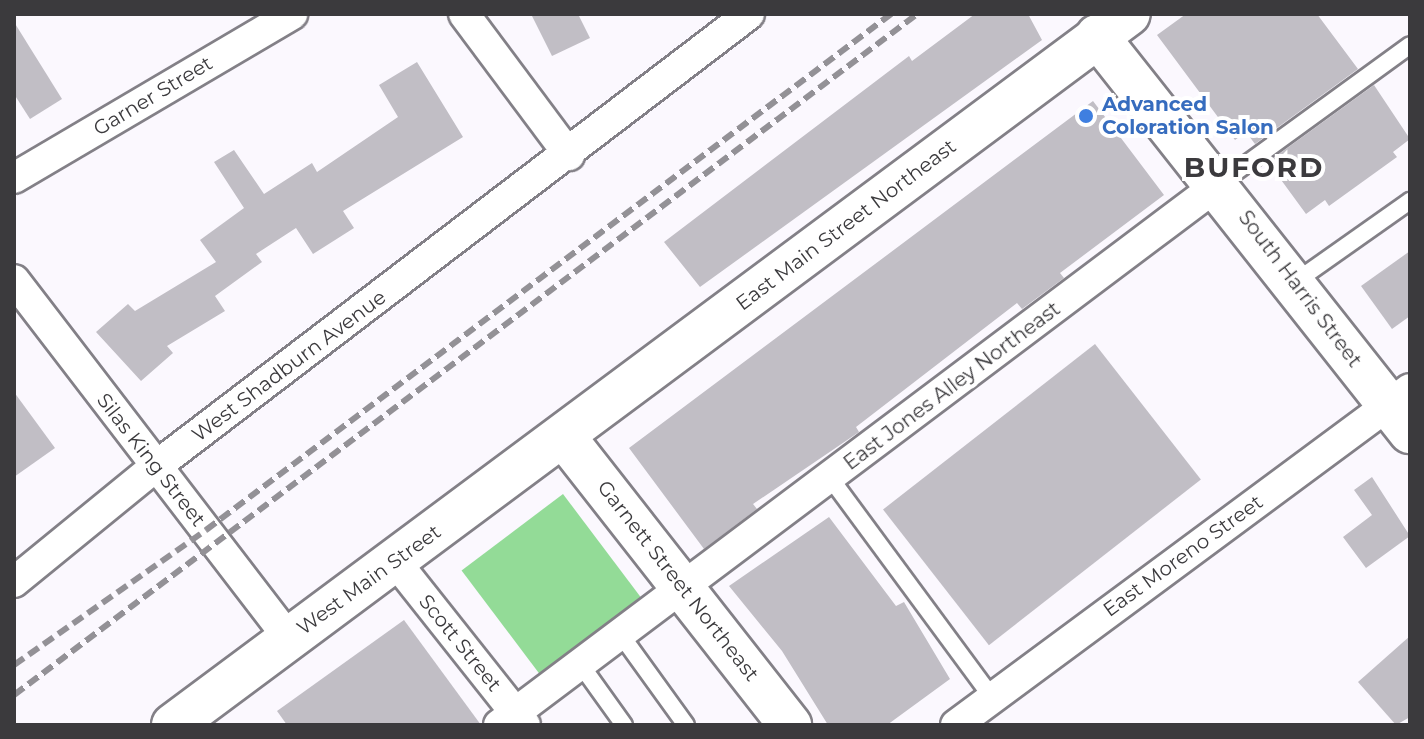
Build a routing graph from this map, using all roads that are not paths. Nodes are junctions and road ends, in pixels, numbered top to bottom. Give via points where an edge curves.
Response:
1 (292, 14) edge
2 (464, 14) edge
3 (749, 14) edge
4 (1113, 25) edge
5 (1410, 45) edge
6 (569, 155) junction
7 (14, 178) edge
8 (1219, 184) junction
9 (1410, 201) edge
10 (14, 280) edge
11 (1295, 282) junction
12 (1403, 408) edge
13 (565, 438) junction
14 (155, 467) junction
15 (831, 479) junction
16 (395, 561) junction
17 (14, 582) edge
18 (686, 587) junction
19 (621, 635) junction
20 (289, 638) junction
21 (581, 665) junction
22 (992, 697) junction
23 (513, 721) edge
24 (173, 725) edge
25 (624, 725) edge
26 (686, 725) edge
27 (790, 725) edge
28 (956, 725) edge

1 - 7 street, Garner Street
2 - 6 street
3 - 6 street, West Shadburn Avenue
4 - 8 street, South Harris Street
4 - 13 street, East Main Street Northeast
5 - 8 lane
6 - 14 street, West Shadburn Avenue
8 - 11 street, South Harris Street
8 - 15 street, East Jones Alley Northeast
9 - 11 lane
10 - 14 street, Silas King Street
11 - 12 street, South Harris Street
12 - 22 street, East Moreno Street
13 - 16 street, West Main Street
13 - 18 street, Garnett Street Northeast
14 - 17 street, West Shadburn Avenue
14 - 20 street, Silas King Street
15 - 18 street, East Jones Alley Northeast
15 - 22 lane
16 - 20 street, West Main Street
16 - 23 street, Scott Street
18 - 19 street, East Jones Alley Northeast
18 - 27 street, Garnett Street Northeast
19 - 21 street, East Jones Alley Northeast
19 - 26 lane
20 - 24 street, West Main Street
21 - 23 street, East Jones Alley Northeast
21 - 25 lane
22 - 28 street, East Moreno Street

